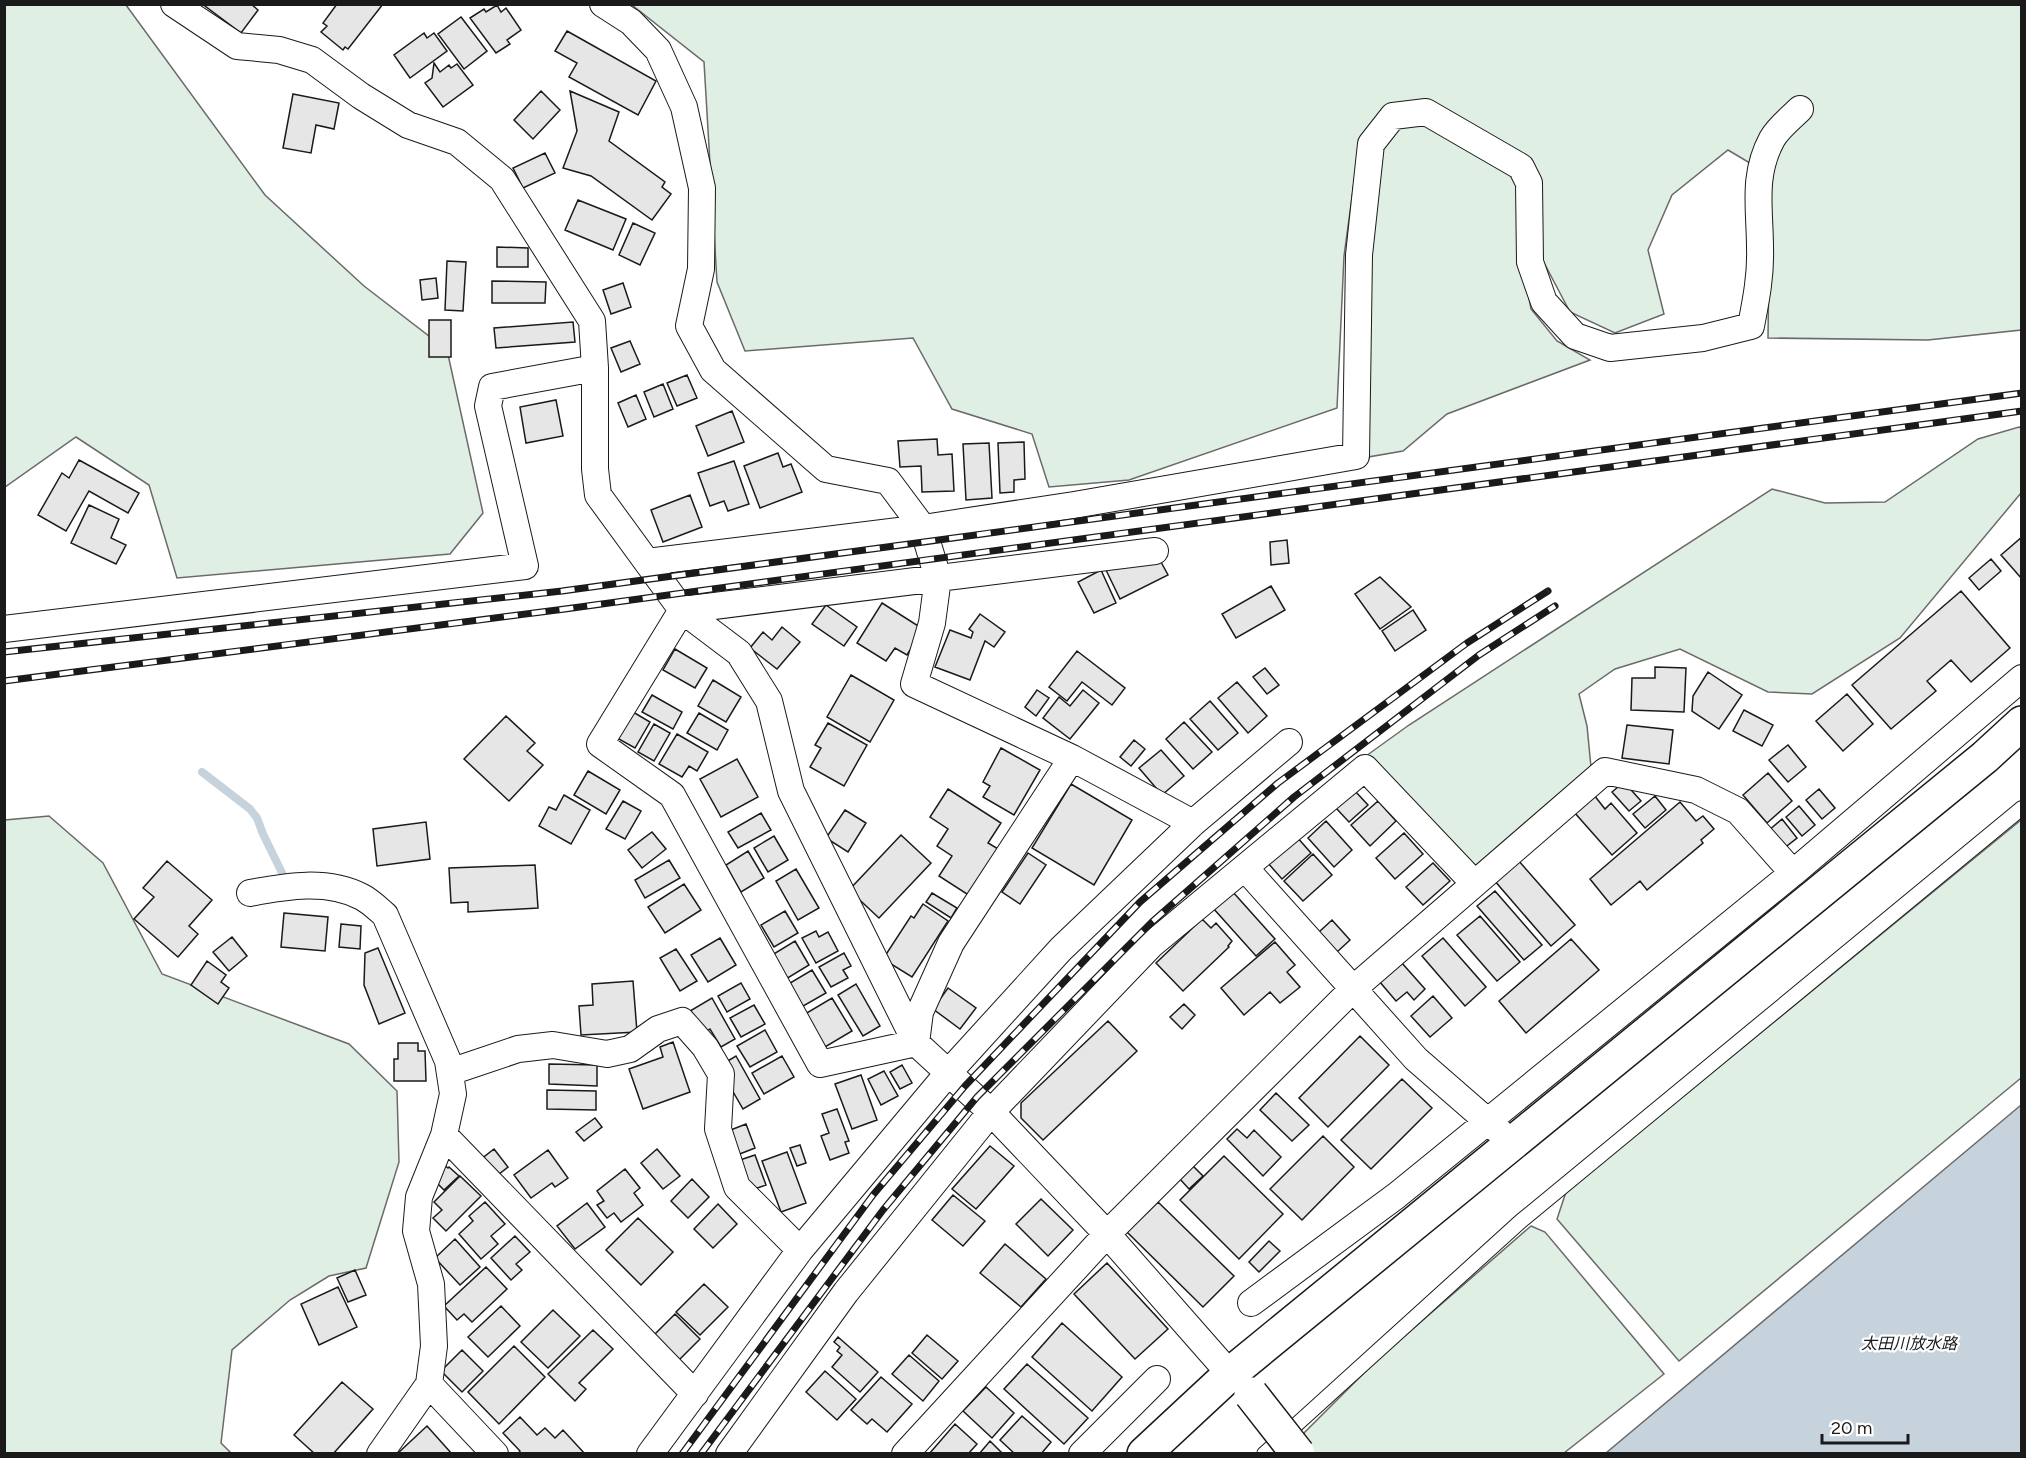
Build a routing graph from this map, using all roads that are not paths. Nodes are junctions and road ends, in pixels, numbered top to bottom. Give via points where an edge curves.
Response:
1 (174, 4) edge
2 (603, 4) edge
3 (1800, 109) dead end
4 (596, 368) junction
5 (923, 528) junction
6 (1155, 551) dead end
7 (647, 562) junction
8 (938, 578) junction
9 (682, 610) junction
10 (4, 629) edge
11 (2022, 678) edge
12 (2022, 723) edge
13 (1290, 742) dead end
14 (1071, 758) junction
15 (2022, 808) edge
16 (1193, 823) junction
17 (1245, 868) junction
18 (1793, 873) junction
19 (1474, 883) junction
20 (250, 893) dead end
21 (1353, 989) junction
22 (916, 1043) junction
23 (450, 1072) junction
24 (949, 1072) junction
25 (991, 1112) junction
26 (1487, 1122) junction
27 (444, 1135) junction
28 (1514, 1143) junction
29 (1107, 1234) junction
30 (800, 1250) junction
31 (1251, 1303) dead end
32 (1157, 1379) dead end
33 (429, 1384) junction
34 (1240, 1384) junction
35 (695, 1394) junction
36 (737, 1450) edge
37 (380, 1454) edge
38 (495, 1454) edge
39 (650, 1454) edge
40 (905, 1454) edge
41 (1082, 1454) edge
42 (1144, 1454) edge
43 (1264, 1454) edge
44 (1298, 1454) edge

1 - 4 street via 237,46 279,50 312,60 408,124 457,142 502,179 591,321
2 - 5 street via 631,21 658,50 684,107 702,188 701,269 689,326 713,370 826,469 888,481
3 - 5 street via 1773,137 1760,167 1760,278 1751,326 1703,338 1610,348 1575,336 1544,302 1530,262 1529,183 1521,167 1426,112 1393,116 1371,144 1359,255 1356,456
4 - 7 street via 598,495
4 - 10 street via 492,387 488,406 525,566
5 - 7 street
5 - 8 street
6 - 8 street
7 - 9 street
8 - 9 street
8 - 14 street via 932,623 914,684
9 - 22 street via 739,653 769,701 791,792
9 - 22 street via 600,744 672,795 820,1064
11 - 18 street
12 - 28 street
13 - 16 street
14 - 16 street
14 - 22 street via 951,943 920,1012
15 - 43 lane via 1521,1221
16 - 24 street via 1061,949
17 - 19 street via 1365,768
17 - 21 street
17 - 25 street via 1151,945
18 - 19 street via 1738,811 1696,790 1605,771
18 - 26 street
19 - 21 street
20 - 23 street via 296,885 344,889 365,898 385,915
21 - 26 street via 1416,1059
21 - 29 street
22 - 24 street
23 - 27 street via 453,1094
23 - 30 street via 518,1049 553,1045 607,1054 630,1049 658,1029 682,1021 705,1047 721,1074 718,1128 737,1187
24 - 25 street
24 - 30 street
25 - 29 street
25 - 36 street via 846,1292
26 - 28 street
26 - 31 street via 1396,1196
27 - 33 street via 419,1197 416,1231 431,1284 434,1346
27 - 35 street
28 - 34 street
29 - 34 street
29 - 40 street
30 - 35 street
32 - 41 street
33 - 37 street
33 - 38 street
34 - 42 street
34 - 44 street, bridge
35 - 39 street

